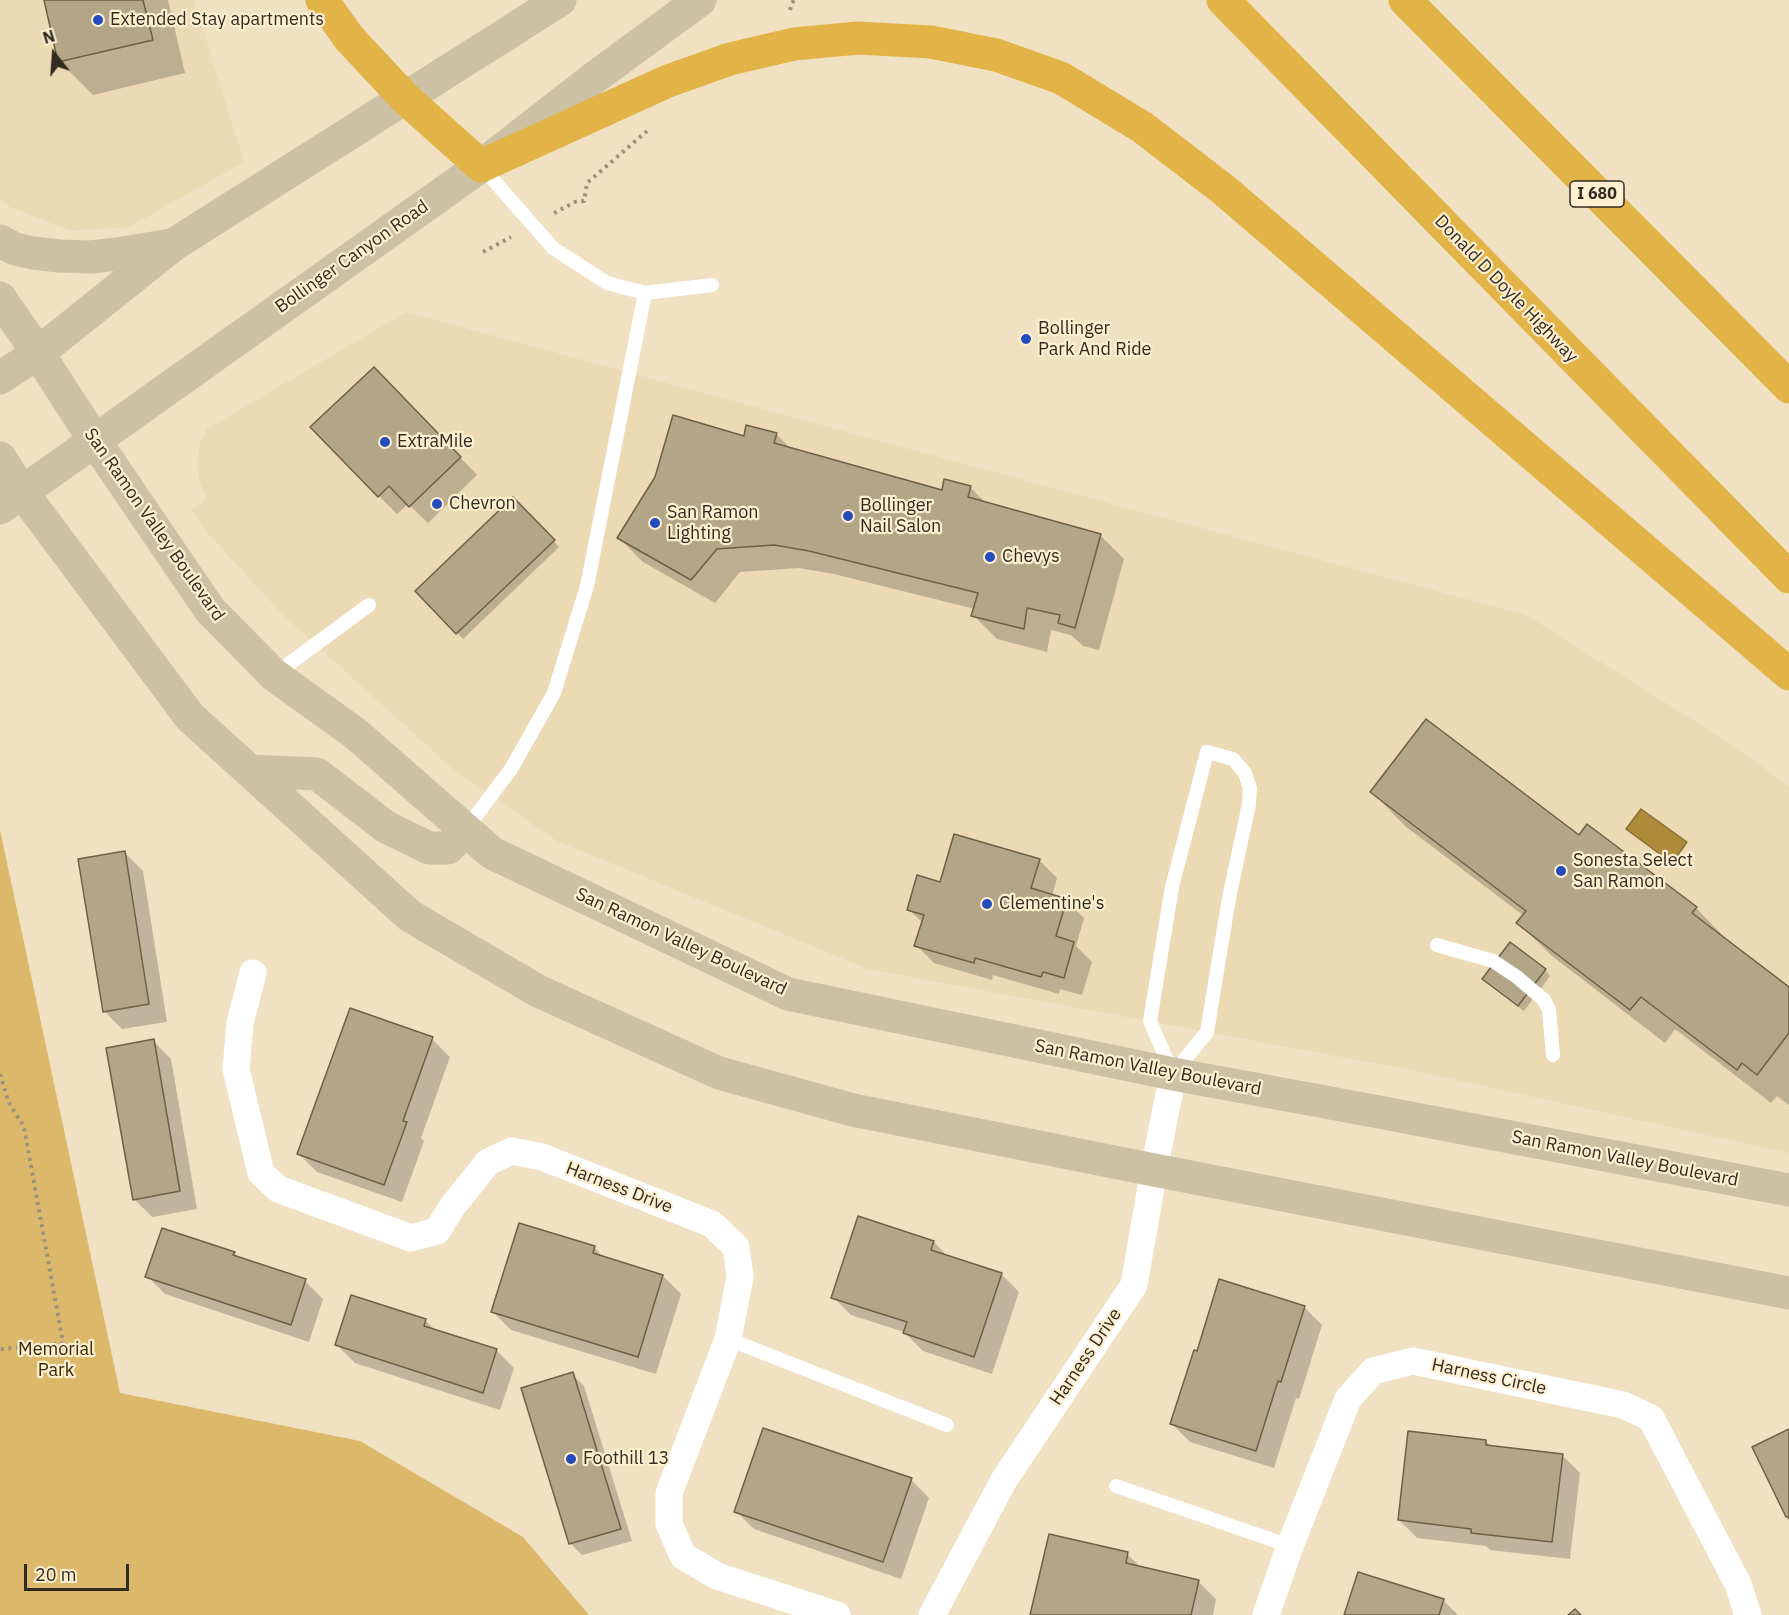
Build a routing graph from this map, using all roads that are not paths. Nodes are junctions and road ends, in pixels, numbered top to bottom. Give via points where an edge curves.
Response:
1 (322, 0) edge
2 (560, 0) edge
3 (700, 0) edge
4 (1223, 0) edge
5 (1405, 0) edge
6 (405, 98) junction
7 (481, 166) junction
8 (0, 241) edge
9 (173, 245) junction
10 (712, 285) dead end
11 (645, 292) junction
12 (0, 298) edge
13 (38, 353) junction
14 (0, 378) edge
15 (1789, 387) edge
16 (95, 441) junction
17 (0, 458) edge
18 (11, 500) edge
19 (1789, 577) edge
20 (369, 605) dead end
21 (1789, 674) edge
22 (274, 675) junction
23 (252, 771) junction
24 (465, 830) junction
25 (1437, 945) dead end
26 (253, 973) dead end
27 (1553, 1055) dead end
28 (1173, 1074) junction
29 (1154, 1170) junction
30 (1789, 1190) edge
31 (1789, 1293) edge
32 (728, 1339) junction
33 (947, 1425) dead end
34 (1116, 1486) dead end
35 (1290, 1546) junction
36 (837, 1615) edge
37 (932, 1615) edge
38 (1266, 1615) edge
39 (1748, 1615) edge

1 - 6 highway via 349,38
2 - 6 main road
3 - 7 main road, Bollinger Canyon Road
4 - 19 highway, Donald D Doyle Highway
5 - 15 highway, I 680
6 - 7 highway
6 - 9 main road
7 - 11 lane via 553,248 607,283
7 - 16 main road, Bollinger Canyon Road
7 - 21 highway via 668,81 730,59 795,44 858,38 931,42 996,55 1061,78 1142,127 1224,190
8 - 9 main road via 33,254 90,257
9 - 13 main road
10 - 11 lane
11 - 24 lane via 587,586 554,693 511,769
12 - 13 main road, San Ramon Valley Boulevard
13 - 14 main road
13 - 16 main road, San Ramon Valley Boulevard
16 - 18 main road, Bollinger Canyon Road
16 - 22 main road, San Ramon Valley Boulevard via 210,610
17 - 18 main road
18 - 23 main road via 190,717
20 - 22 lane
22 - 24 main road, San Ramon Valley Boulevard via 356,734
23 - 24 main road via 317,774 386,827 429,848 448,848
23 - 29 main road via 410,916 538,991 719,1073 853,1110
24 - 28 main road, San Ramon Valley Boulevard via 492,853 788,994
25 - 27 lane via 1494,961 1544,1000 1549,1010
26 - 32 street, Harness Drive via 240,1023 236,1068 261,1173 278,1189 411,1238 437,1231 488,1162 512,1151 542,1158 712,1224 728,1239 736,1247 740,1277
28 - 28 lane via 1207,1032 1249,804 1250,788 1245,773 1233,759 1207,752 1172,887 1150,1021
28 - 29 street, Harness Drive
28 - 30 main road, San Ramon Valley Boulevard
29 - 31 main road
29 - 37 street, Harness Drive via 1134,1285 1004,1480
32 - 33 lane
32 - 36 street, Harness Drive via 669,1492 669,1524 683,1556 717,1576
34 - 35 lane
35 - 38 street, Harness Circle
35 - 39 street, Harness Circle via 1348,1400 1373,1371 1413,1361 1623,1405 1651,1419 1738,1584

